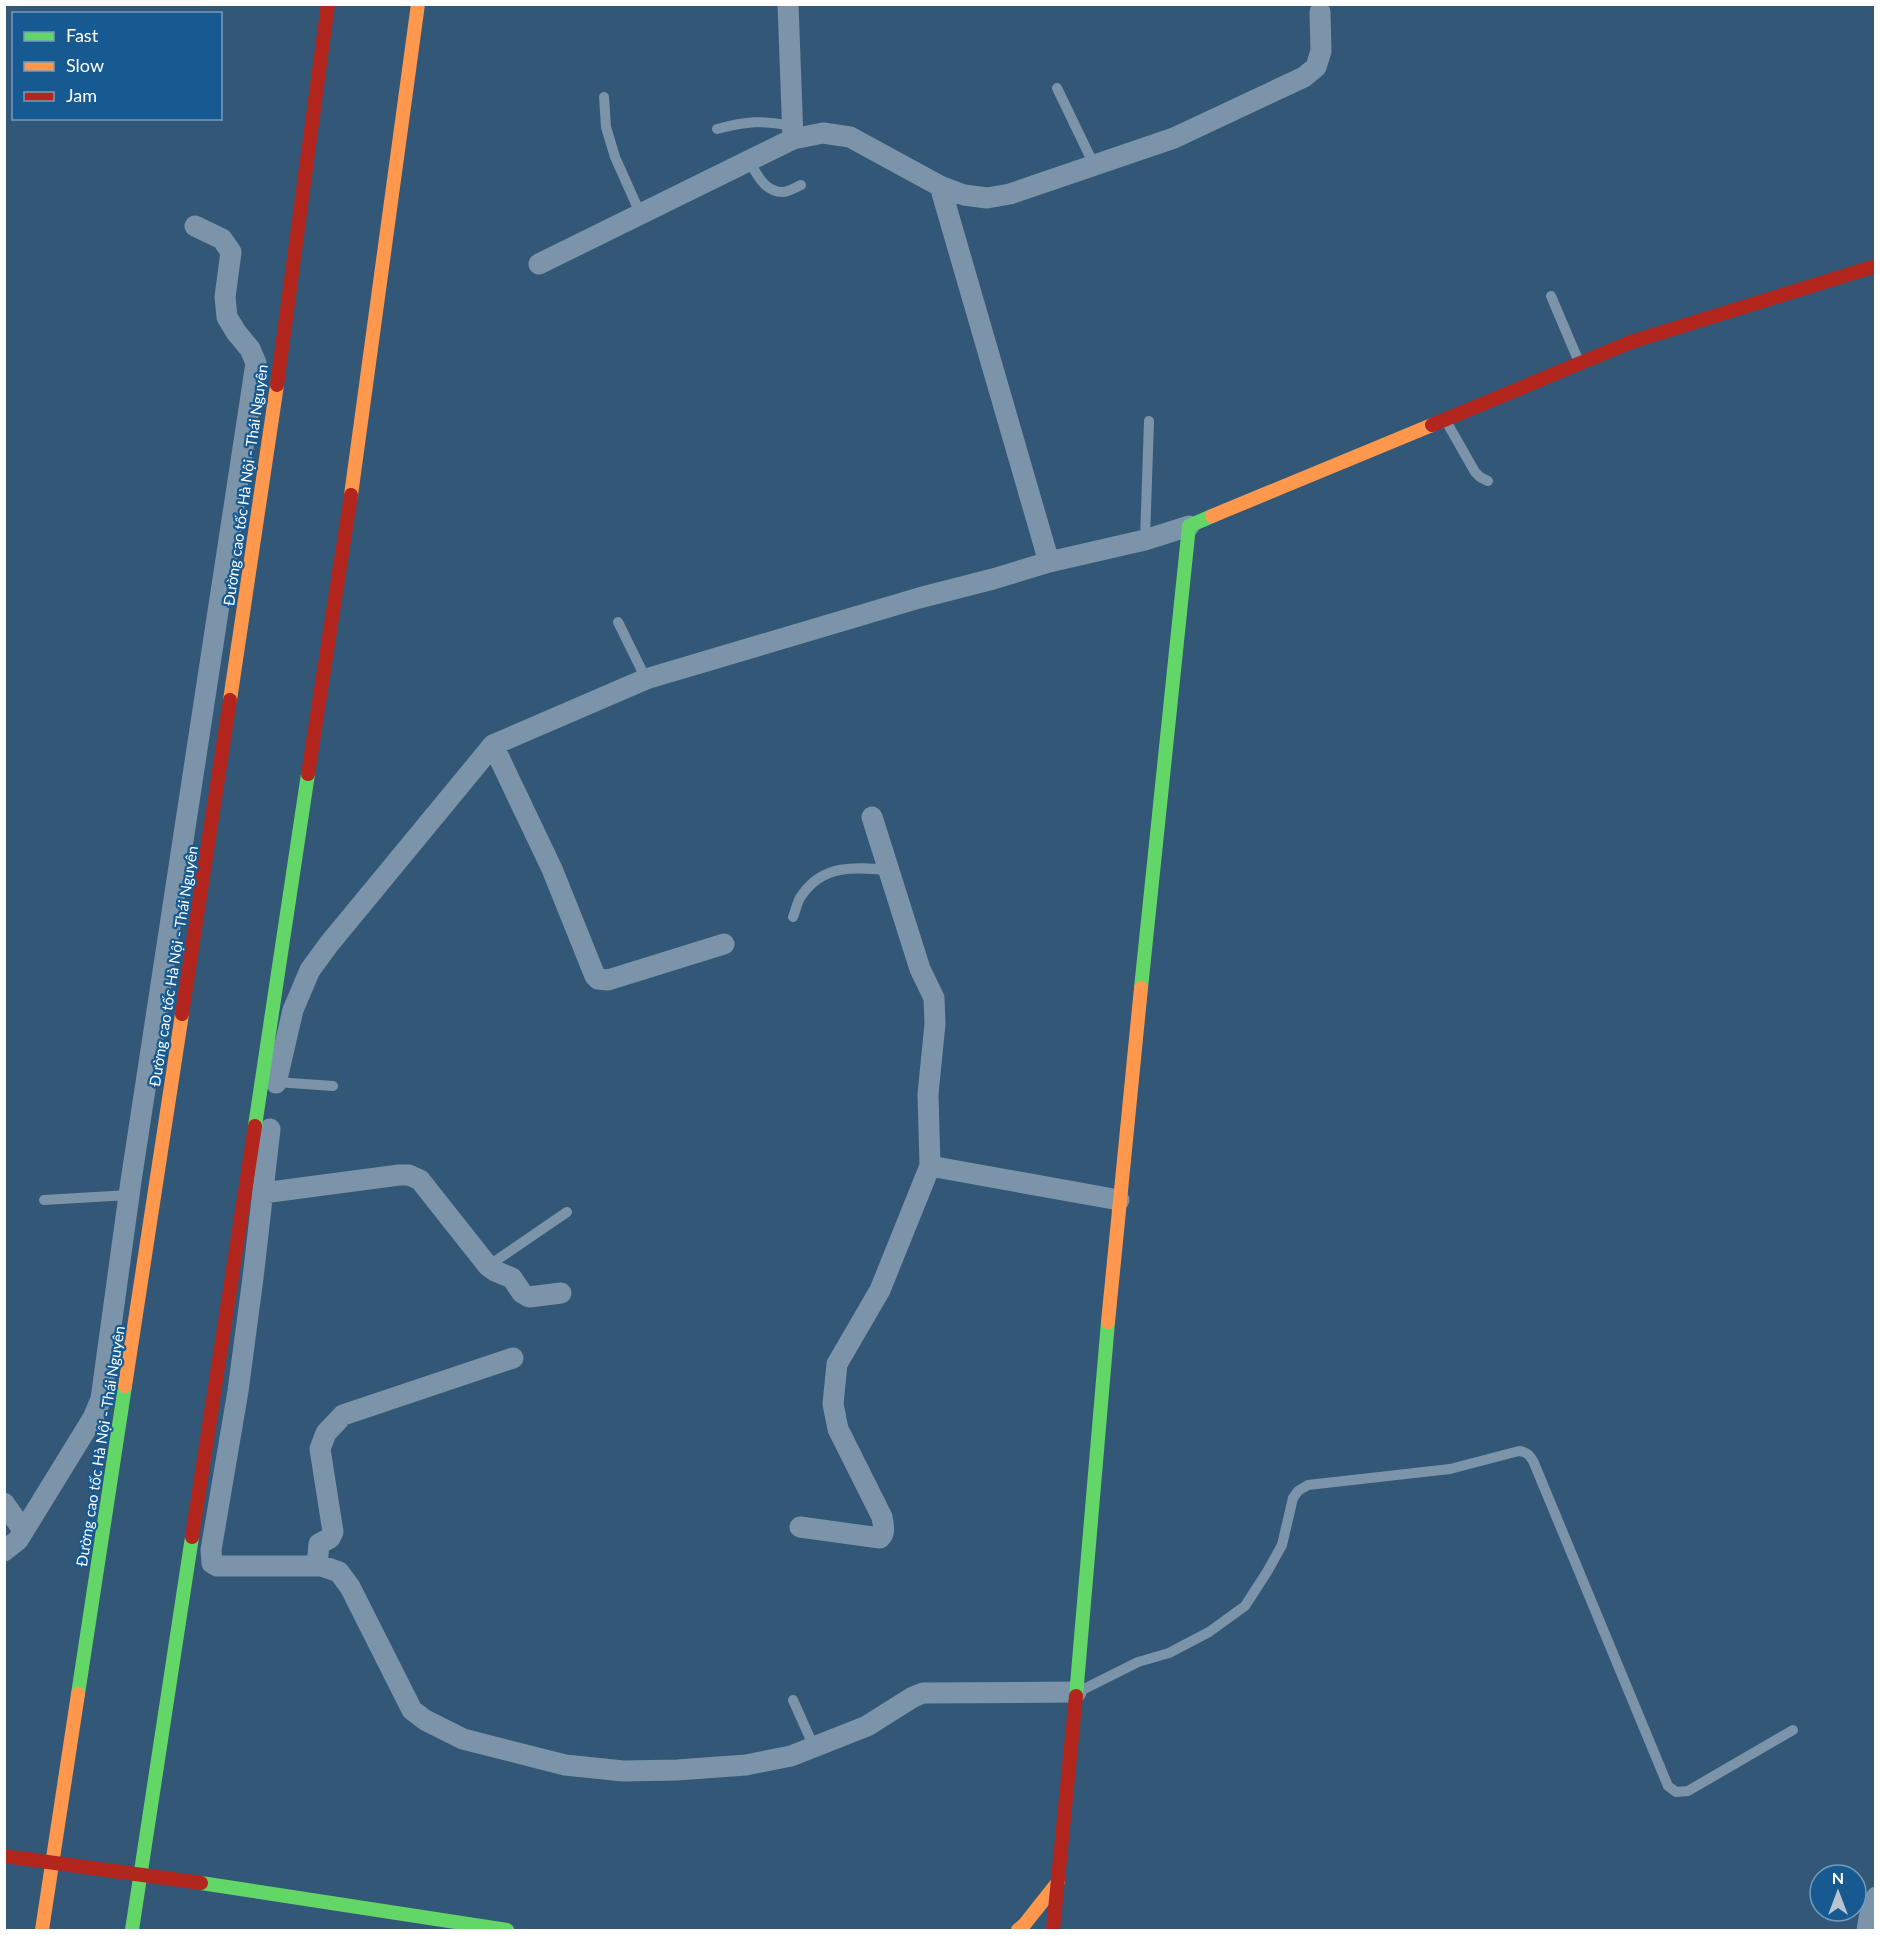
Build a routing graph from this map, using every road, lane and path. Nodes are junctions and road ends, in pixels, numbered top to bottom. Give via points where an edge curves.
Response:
1 (328, 4) edge
2 (418, 4) edge
3 (788, 4) edge
4 (1320, 12) dead end
5 (1057, 88) dead end
6 (604, 97) dead end
7 (717, 129) dead end
8 (793, 133) junction
9 (749, 161) junction
10 (1094, 165) junction
11 (801, 186) dead end
12 (940, 186) junction
13 (640, 213) junction
14 (195, 226) dead end
15 (539, 264) dead end
16 (1875, 266) edge
17 (1551, 296) dead end
18 (1580, 363) junction
19 (1444, 418) junction
20 (1149, 421) dead end
21 (1488, 481) dead end
22 (1189, 526) junction
23 (1145, 540) junction
24 (1049, 562) junction
25 (618, 622) dead end
26 (646, 679) junction
27 (492, 745) junction
28 (872, 818) dead end
29 (888, 870) junction
30 (793, 918) dead end
31 (724, 944) dead end
32 (276, 1082) junction
33 (333, 1086) dead end
34 (930, 1166) junction
35 (263, 1194) junction
36 (129, 1195) junction
37 (44, 1200) dead end
38 (1119, 1200) junction
39 (567, 1212) dead end
40 (488, 1266) junction
41 (561, 1293) dead end
42 (513, 1358) dead end
43 (4, 1503) edge
44 (800, 1527) dead end
45 (23, 1530) junction
46 (4, 1551) edge
47 (317, 1566) junction
48 (1076, 1692) junction
49 (793, 1700) dead end
50 (1792, 1730) dead end
51 (814, 1747) junction
52 (4, 1856) edge
53 (1058, 1882) junction
54 (1875, 1897) edge
55 (42, 1930) edge
56 (132, 1930) edge
57 (507, 1930) edge
58 (1018, 1930) edge
59 (1053, 1930) edge
60 (1867, 1930) edge

1 - 55 main road, Đường cao tốc Hà Nội - Thái Nguyên via 266,463
2 - 56 main road via 353,480
3 - 8 street
4 - 10 street via 1321,51 1316,67 1304,77 1174,138
5 - 10 lane
6 - 13 lane via 606,127 615,157
7 - 8 lane via 769,121
8 - 9 street
8 - 12 street via 850,137
9 - 11 lane via 765,186 783,192
9 - 13 street
10 - 12 street via 987,198
12 - 24 street
13 - 15 street
14 - 36 street via 222,239 231,252 225,297 227,317 256,363
16 - 18 main road via 1631,342
17 - 18 lane
18 - 19 main road
19 - 21 lane via 1475,472
19 - 22 main road
20 - 23 lane
22 - 23 street
22 - 38 main road
23 - 24 street
24 - 26 street
25 - 26 lane
26 - 27 street
27 - 31 street via 552,869 594,976 608,980
27 - 32 street via 310,970 293,1010
28 - 29 street
29 - 30 lane via 835,870 800,897
29 - 34 street via 920,969 934,999 928,1094
32 - 33 lane
32 - 35 street
34 - 38 street
34 - 44 street via 880,1290 837,1364 833,1404 838,1429 882,1517 882,1536
35 - 40 street via 409,1175 420,1180
35 - 47 street via 211,1558 217,1566
36 - 37 lane
36 - 45 street via 100,1399 93,1418
38 - 48 main road
39 - 40 lane
40 - 41 street via 512,1278 529,1297
42 - 47 street via 343,1415 326,1433 320,1449 333,1532 319,1544
43 - 45 street
45 - 46 street via 18,1540
47 - 51 street via 339,1572 350,1587 412,1710 463,1739 565,1765 623,1771 746,1765
48 - 50 lane via 1138,1662 1169,1653 1245,1606 1282,1545 1293,1498 1308,1485 1450,1469 1519,1451 1530,1455 1534,1463 1668,1786 1676,1792 1688,1791
48 - 51 street via 923,1693 867,1726
48 - 53 main road
49 - 51 lane
52 - 57 main road, bridge
53 - 58 main road
53 - 59 main road
54 - 60 street

